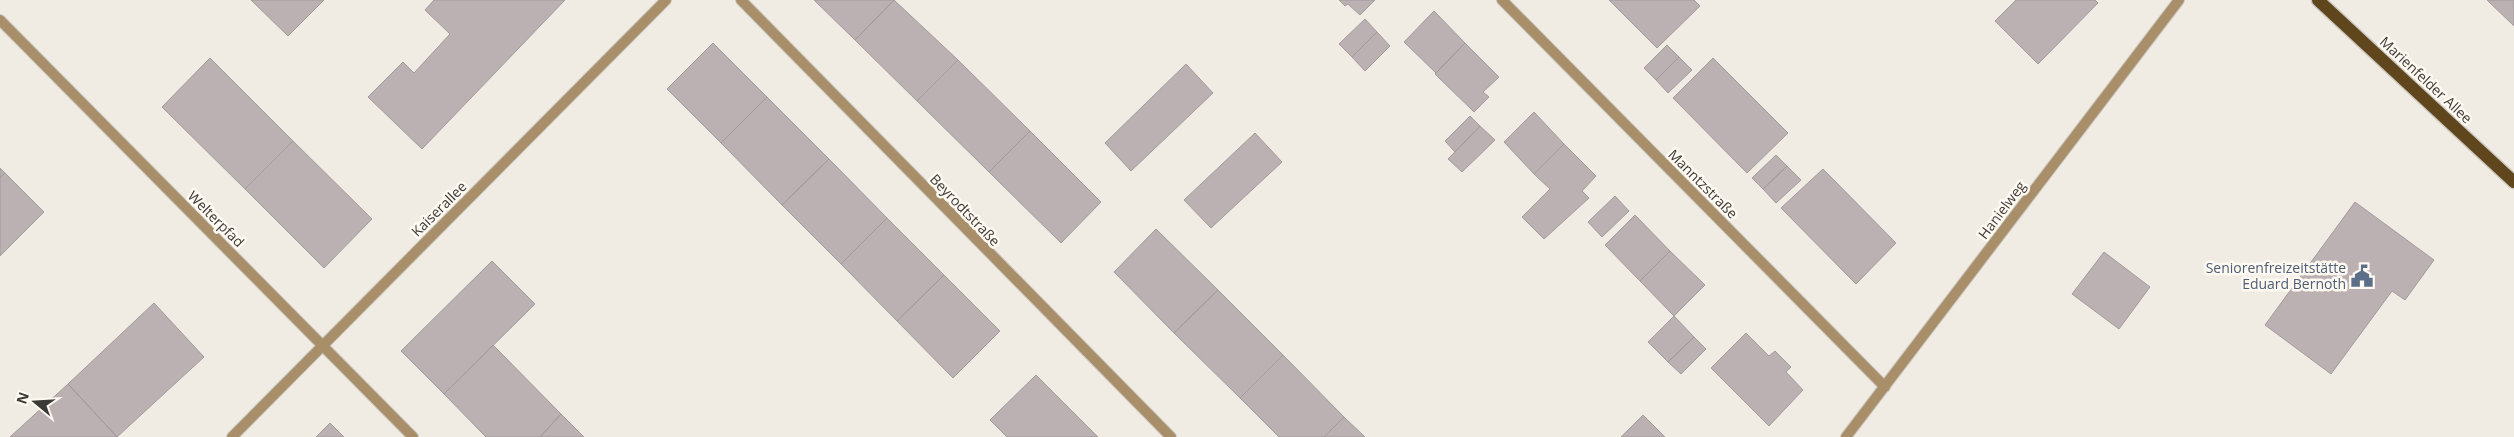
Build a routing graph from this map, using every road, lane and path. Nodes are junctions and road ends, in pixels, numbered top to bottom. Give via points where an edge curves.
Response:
1 (666, 0) edge
2 (741, 0) edge
3 (1502, 0) edge
4 (2179, 0) edge
5 (2318, 0) edge
6 (0, 20) edge
7 (2514, 182) edge
8 (322, 347) junction
9 (1885, 387) junction
10 (232, 437) edge
11 (413, 437) edge
12 (1171, 437) edge
13 (1846, 437) edge

1 - 8 street, Kaiserallee
2 - 12 street, Beyrodtstraße
3 - 9 street, Manntzstraße
4 - 9 street, Hanielweg
5 - 7 main road, Marienfelder Allee
6 - 8 street, Welterpfad
8 - 10 street, Kaiserallee
8 - 11 street, Welterpfad
9 - 13 street, Hanielweg

